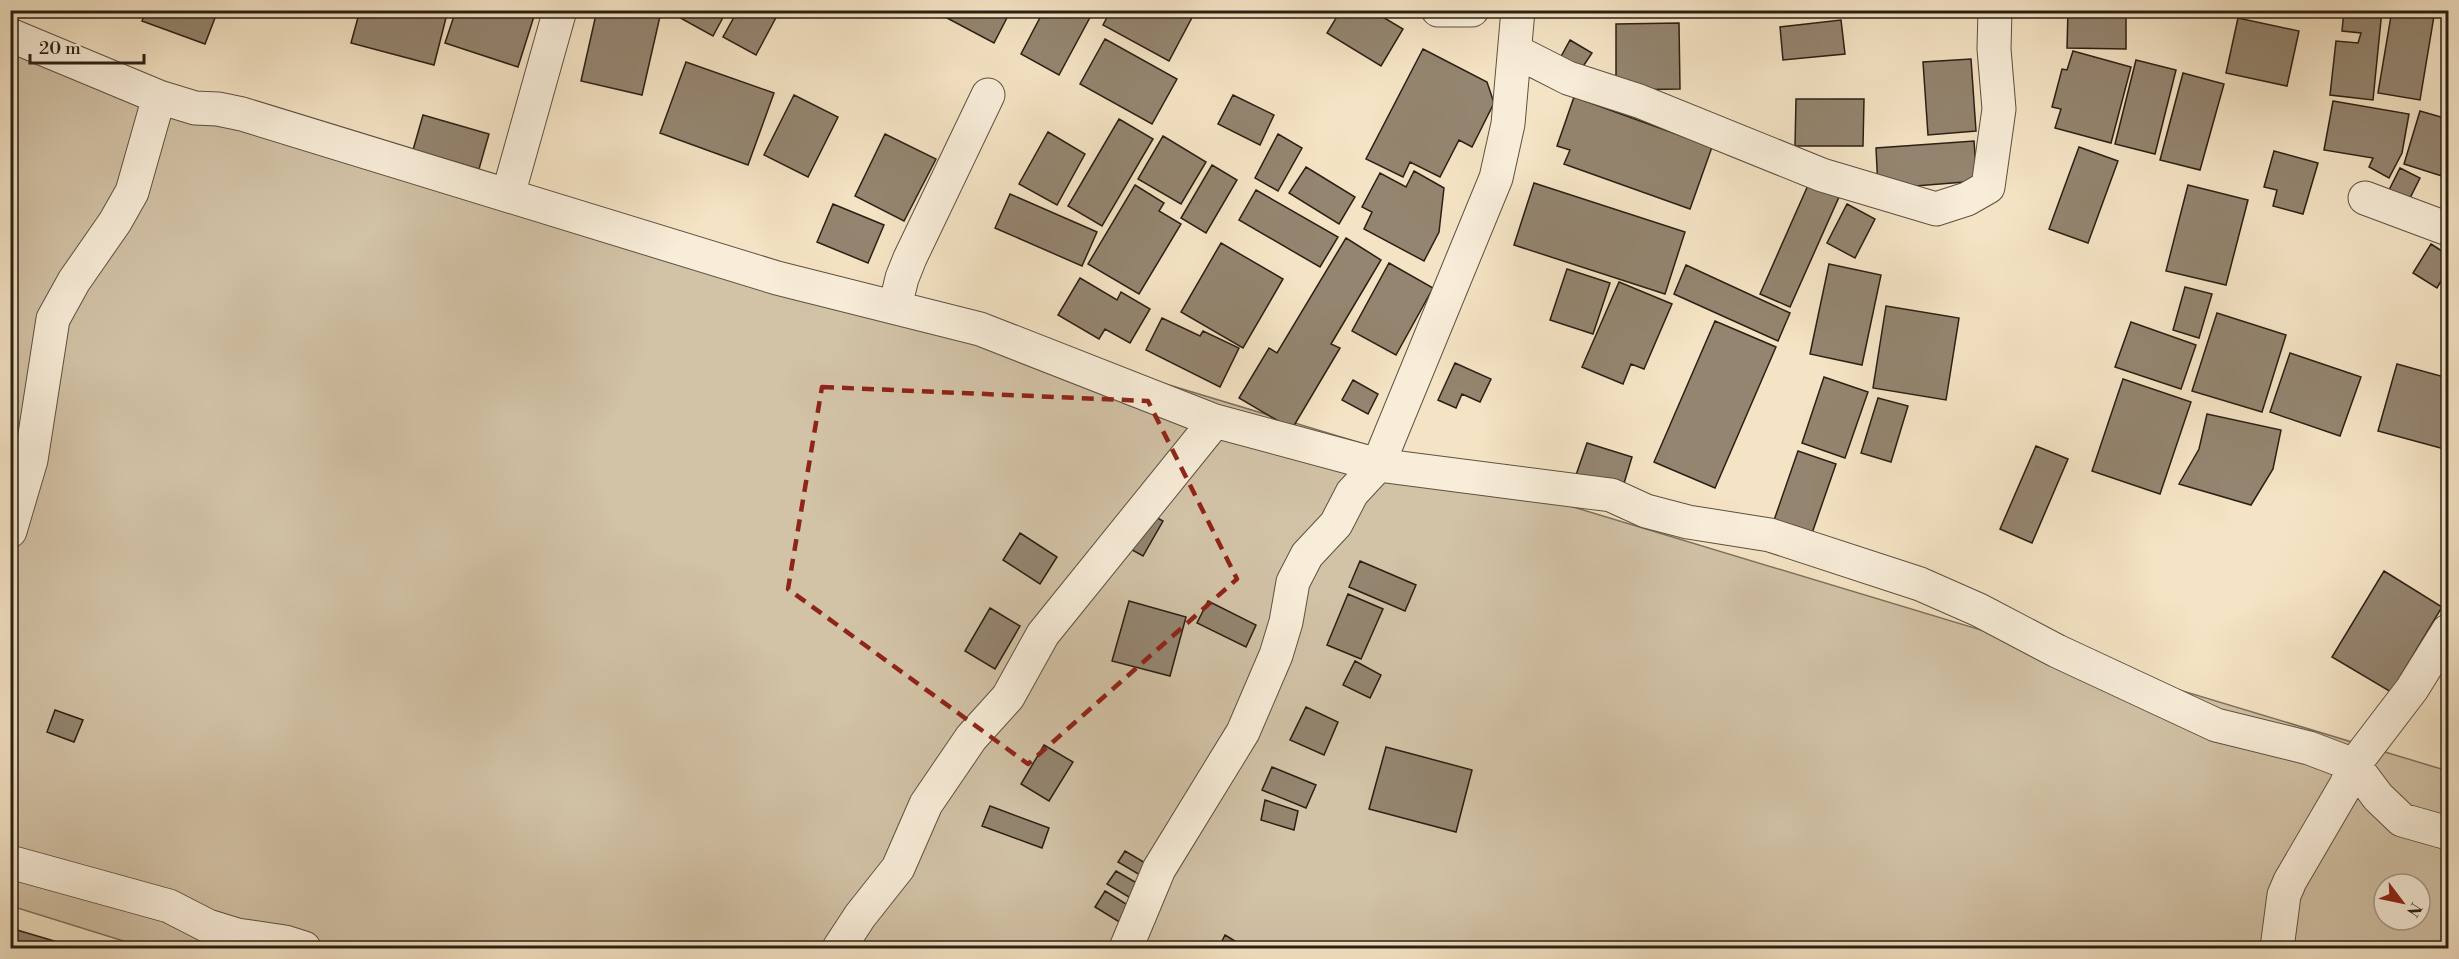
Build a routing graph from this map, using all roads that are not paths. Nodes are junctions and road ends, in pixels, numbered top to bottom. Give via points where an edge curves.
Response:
1 (560, 10) edge
2 (1438, 10) edge
3 (1472, 10) edge
4 (1518, 10) edge
5 (1995, 10) edge
6 (10, 35) edge
7 (1515, 51) junction
8 (988, 95) dead end
9 (159, 97) junction
10 (508, 195) junction
11 (2365, 198) dead end
12 (2448, 229) edge
13 (895, 308) junction
14 (1215, 421) junction
15 (1378, 465) junction
16 (10, 531) edge
17 (2448, 631) edge
18 (2354, 765) junction
19 (2448, 833) edge
20 (10, 862) edge
21 (304, 948) edge
22 (838, 948) edge
23 (1126, 948) edge
24 (2277, 948) edge

1 - 10 street
2 - 3 street
4 - 7 street
5 - 7 street via 1999,109 1988,187 1936,209 1822,176 1639,101 1568,78
6 - 9 street
7 - 15 street via 1508,124 1496,178
8 - 13 street via 910,258
9 - 10 street via 195,108 242,114
9 - 16 street via 132,192 53,319 31,460
10 - 13 street via 777,278
11 - 12 street
13 - 14 street via 980,329
14 - 15 street
14 - 22 street via 1043,634 1008,697 971,738 926,804 898,868
15 - 18 street via 1611,495 1646,511 1688,522 1770,535 1812,547 1920,584 2216,725 2309,748
15 - 23 street via 1352,493 1336,524 1307,555 1293,582 1276,655 1244,732 1159,869
17 - 18 street via 2412,689
18 - 19 street via 2402,820
18 - 24 street via 2289,881
20 - 21 street via 169,906 237,936

